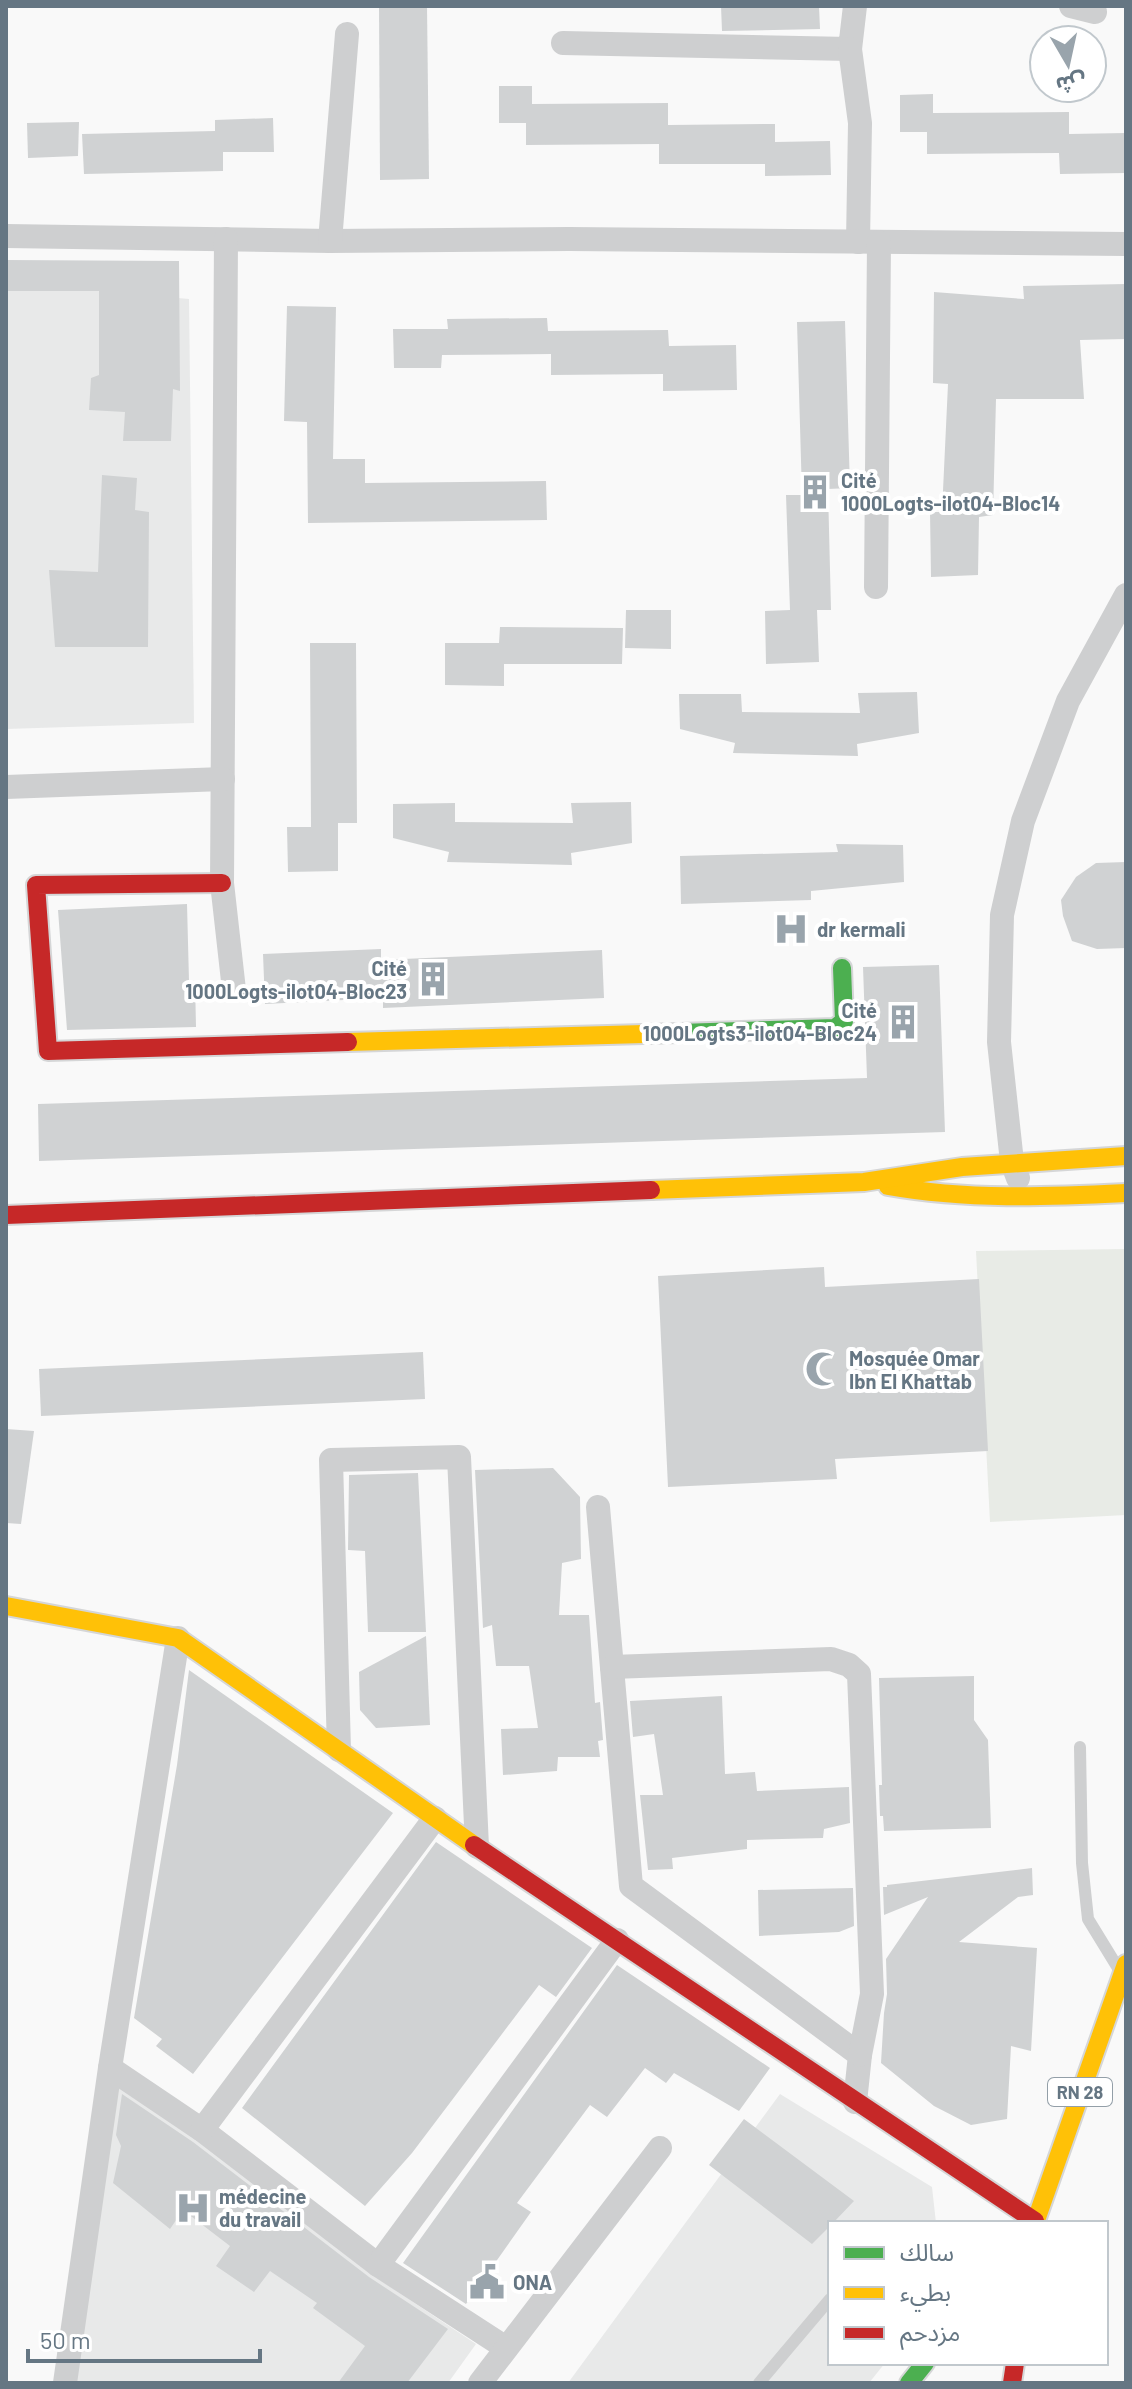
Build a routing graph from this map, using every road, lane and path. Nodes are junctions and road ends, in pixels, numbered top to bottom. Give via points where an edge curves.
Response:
1 (855, 6) edge
2 (347, 34) dead end
3 (563, 43) dead end
4 (850, 49) junction
5 (6, 236) edge
6 (226, 239) junction
7 (330, 241) junction
8 (869, 242) junction
9 (1126, 244) edge
10 (876, 587) dead end
11 (1126, 595) edge
12 (223, 779) junction
13 (6, 787) edge
14 (222, 883) junction
15 (842, 968) dead end
16 (234, 990) dead end
17 (1126, 1156) edge
18 (1012, 1162) junction
19 (864, 1182) junction
20 (1126, 1193) edge
21 (1025, 1198) junction
22 (6, 1215) edge
23 (598, 1507) dead end
24 (6, 1606) edge
25 (178, 1638) junction
26 (612, 1667) junction
27 (1080, 1747) dead end
28 (339, 1750) junction
29 (435, 1818) junction
30 (477, 1847) junction
31 (617, 1940) junction
32 (1124, 1969) edge
33 (860, 2055) junction
34 (110, 2068) junction
35 (855, 2102) junction
36 (202, 2130) junction
37 (660, 2148) dead end
38 (1031, 2221) edge
39 (1032, 2221) edge
40 (378, 2265) junction
41 (828, 2301) edge
42 (506, 2348) junction
43 (923, 2365) edge
44 (65, 2383) edge
45 (480, 2383) edge
46 (759, 2383) edge
47 (909, 2383) edge

1 - 4 street
2 - 7 street
3 - 4 street
4 - 8 street
5 - 6 street
6 - 7 street
6 - 12 street
7 - 8 street
8 - 9 street
8 - 10 street
11 - 18 street via 1068,701 1023,821 1002,915 999,1042
12 - 13 street
12 - 14 street
14 - 15 street via 36,885 48,1051 835,1028 844,1021
14 - 16 street
17 - 18 street
18 - 19 street
18 - 21 street
19 - 21 street via 944,1195
19 - 22 street
20 - 21 street
23 - 26 street
24 - 25 street
25 - 28 street
25 - 34 street
26 - 33 street via 631,1886
26 - 33 street via 831,1659 859,1674 872,1994
27 - 32 lane via 1088,1919
28 - 29 street
28 - 30 street via 331,1460 459,1457
29 - 30 street
29 - 36 street
30 - 31 street
31 - 35 street
31 - 40 street
32 - 39 street, RN 28
33 - 35 street
34 - 36 street
34 - 44 street
35 - 38 street
36 - 40 street
37 - 42 street
40 - 42 street
41 - 46 lane
42 - 45 street
43 - 47 street

